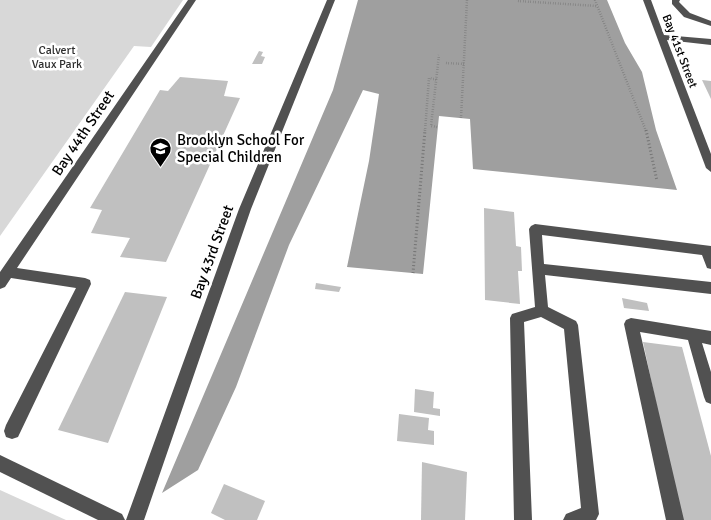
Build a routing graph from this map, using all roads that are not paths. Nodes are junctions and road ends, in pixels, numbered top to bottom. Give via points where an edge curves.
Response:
1 (192, 0) edge
2 (331, 0) edge
3 (646, 0) edge
4 (675, 1) edge
5 (711, 24) edge
6 (661, 37) junction
7 (711, 42) edge
8 (711, 168) edge
9 (711, 264) edge
10 (538, 269) junction
11 (4, 278) edge
12 (711, 288) edge
13 (542, 311) junction
14 (693, 335) junction
15 (711, 338) edge
16 (711, 397) edge
17 (12, 431) dead end
18 (0, 463) edge
19 (116, 520) edge
20 (135, 520) edge
21 (523, 520) edge
22 (572, 520) edge
23 (675, 520) edge

1 - 11 street, Bay 44th Street
2 - 20 street, Bay 43rd Street via 245,209
3 - 6 street, Bay 41st Street
4 - 5 street via 687,15
6 - 7 street
6 - 8 street, Bay 41st Street
9 - 10 street via 707,250 535,229
10 - 12 street
10 - 13 street
11 - 17 street via 85,284
13 - 21 street via 517,318
13 - 22 street via 571,325 590,514
14 - 15 street
14 - 16 street
14 - 23 street via 631,324
18 - 19 street

